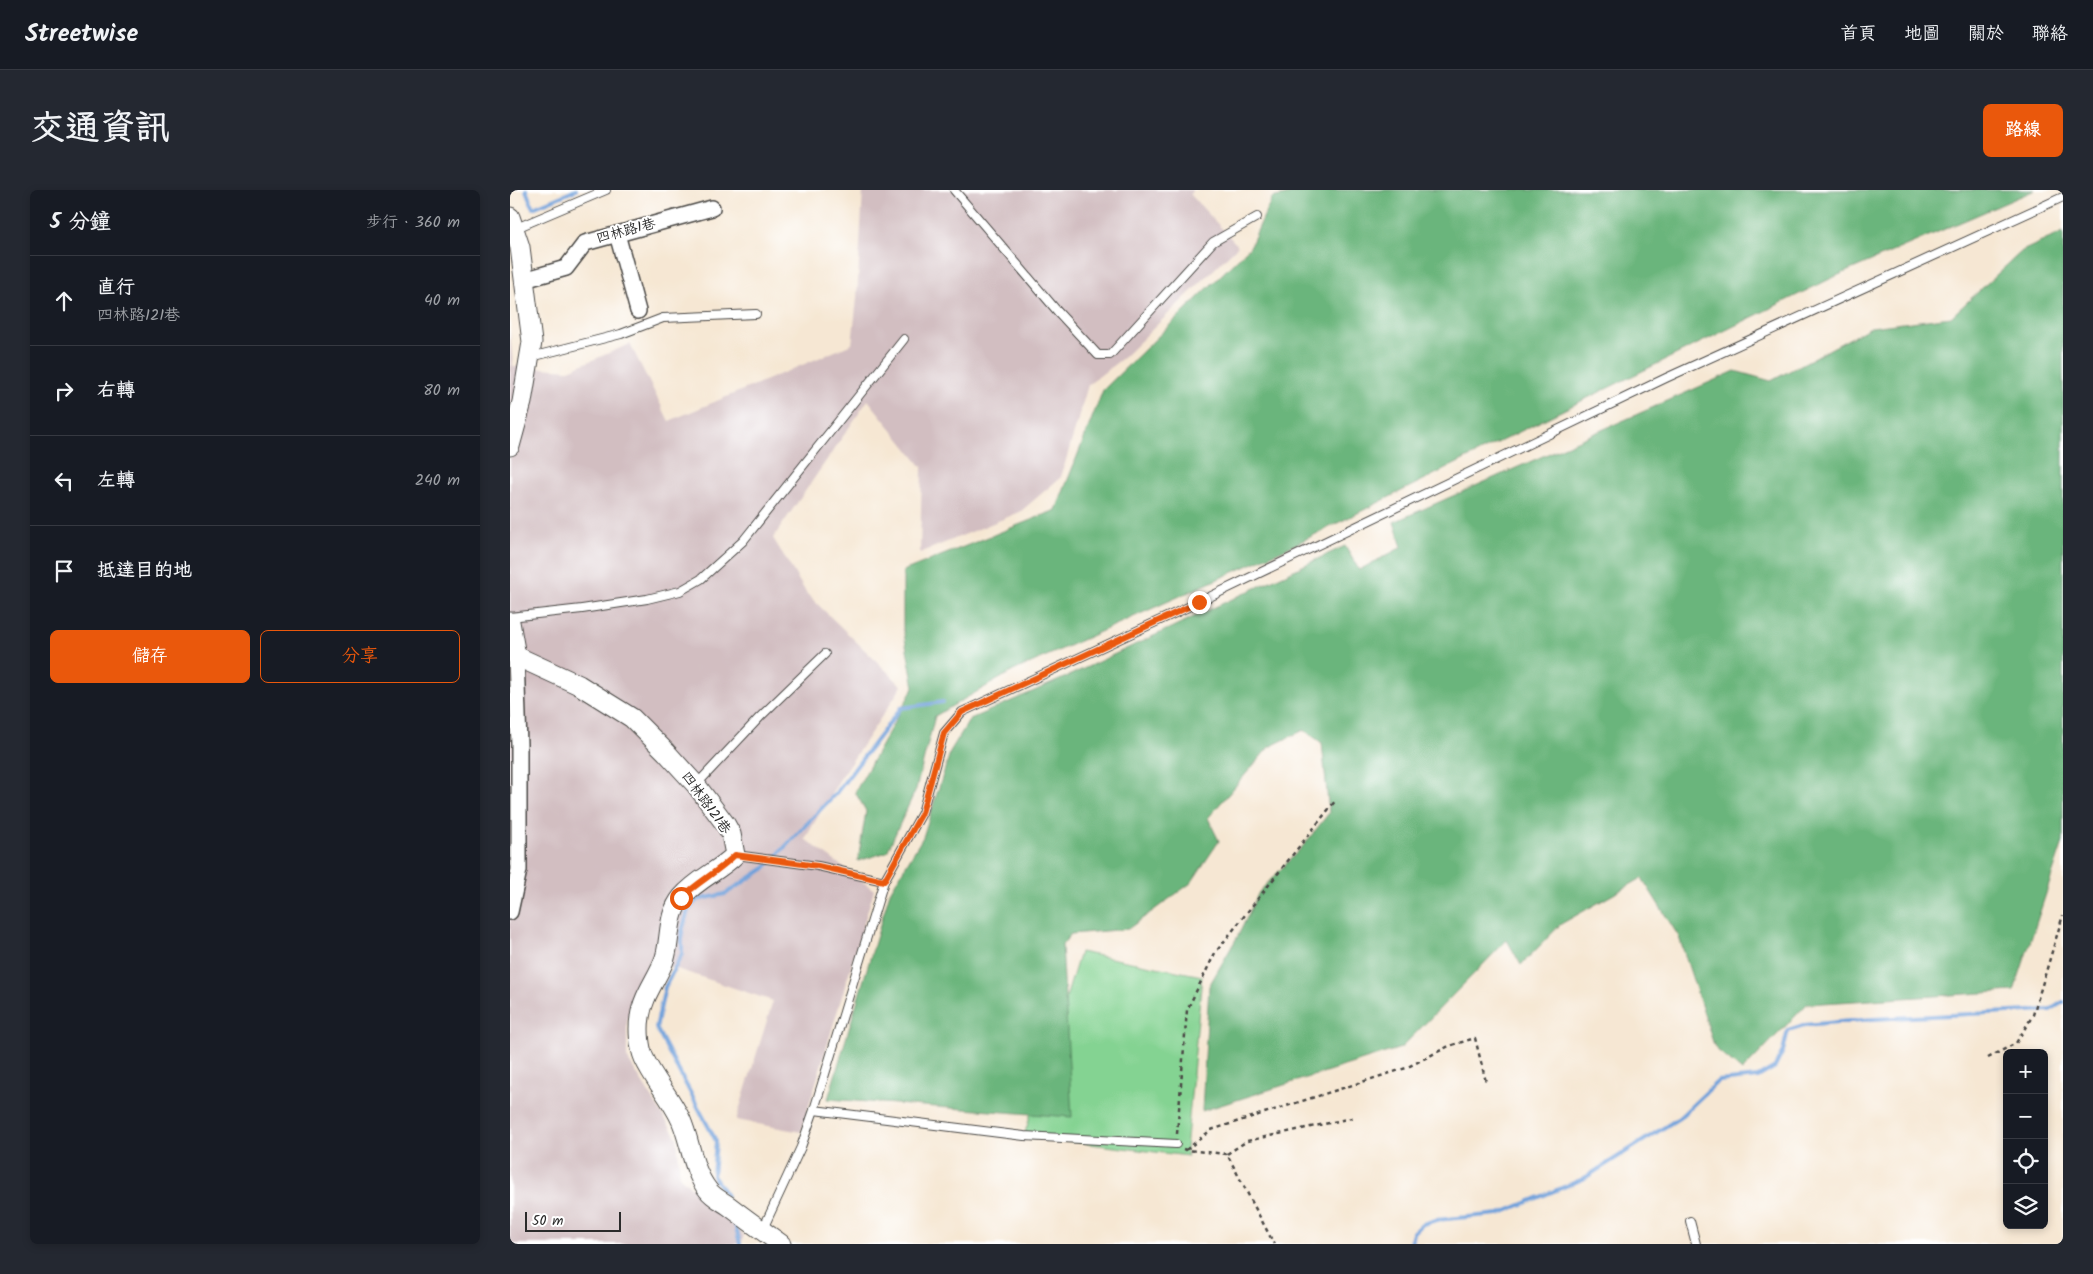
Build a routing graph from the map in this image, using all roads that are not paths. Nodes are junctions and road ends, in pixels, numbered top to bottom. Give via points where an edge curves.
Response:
1 (606, 190) edge
2 (954, 190) edge
3 (2063, 197) edge
4 (712, 208) dead end
5 (1257, 218) dead end
6 (512, 223) edge
7 (617, 234) junction
8 (524, 280) junction
9 (638, 311) dead end
10 (756, 314) dead end
11 (904, 339) dead end
12 (529, 357) junction
13 (510, 446) edge
14 (510, 617) edge
15 (510, 622) edge
16 (825, 654) dead end
17 (516, 656) junction
18 (696, 786) junction
19 (735, 855) junction
20 (884, 881) junction
21 (510, 912) edge
22 (814, 1110) junction
23 (1176, 1144) road end
24 (1690, 1221) dead end
25 (761, 1237) edge
26 (781, 1244) edge
27 (1696, 1244) edge

1 - 6 lane
2 - 5 lane via 1098,355 1110,355 1214,242
3 - 20 lane via 1666,378 962,712 944,733 922,813
4 - 7 street, 四林路1巷
6 - 8 street via 520,247
7 - 8 street, 四林路1巷 via 584,243 566,268
7 - 9 street
8 - 12 street via 532,342
10 - 12 lane via 663,318 621,334
11 - 14 lane via 743,541 700,579 680,591 647,599
12 - 13 street via 522,402
15 - 17 street
16 - 18 lane
17 - 18 street, 四林路121巷 via 579,685 632,718
17 - 21 street via 519,870
18 - 19 street, 四林路121巷 via 726,825
19 - 20 lane via 818,866
19 - 25 street via 681,898 670,917 668,948 660,974 644,1000 640,1032 643,1057 681,1120 696,1171 709,1191
20 - 22 lane
22 - 23 lane via 1024,1136
22 - 25 lane
24 - 27 lane
25 - 26 street

